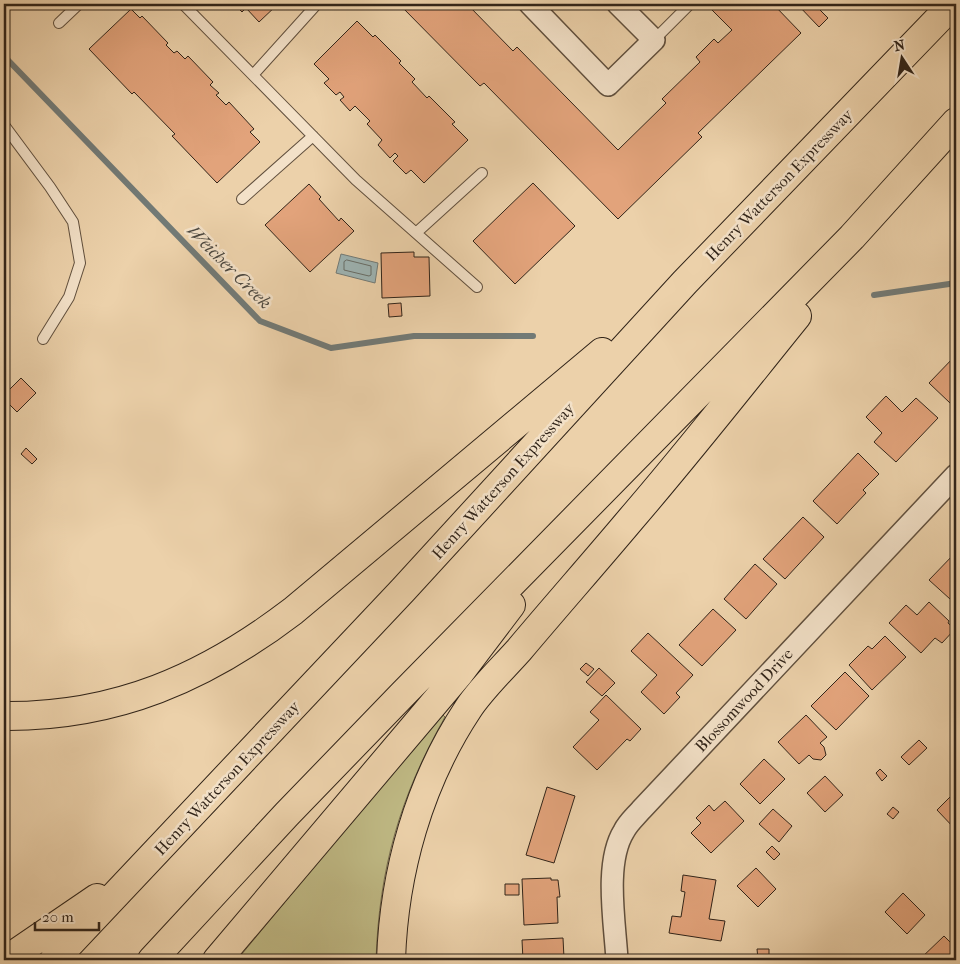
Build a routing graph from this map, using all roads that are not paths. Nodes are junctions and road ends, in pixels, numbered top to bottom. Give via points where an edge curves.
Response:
1 (79, 4) edge
2 (183, 4) edge
3 (317, 4) edge
4 (530, 4) edge
5 (618, 4) edge
6 (953, 4) edge
7 (689, 5) edge
8 (60, 23) dead end
9 (654, 40) junction
10 (253, 75) junction
11 (956, 122) edge
12 (4, 125) edge
13 (313, 136) junction
14 (936, 144) junction
15 (482, 173) dead end
16 (242, 199) dead end
17 (416, 233) junction
18 (685, 282) junction
19 (477, 287) dead end
20 (43, 339) dead end
21 (956, 475) edge
22 (572, 522) junction
23 (4, 716) edge
24 (143, 866) junction
25 (6, 960) edge
26 (54, 960) edge
27 (152, 960) edge
28 (217, 960) edge
29 (391, 960) edge
30 (617, 960) edge

1 - 8 lane
2 - 10 lane
3 - 10 lane
4 - 9 street via 608,85
5 - 9 street
6 - 18 highway, Henry Watterson Expressway
7 - 9 lane
10 - 13 lane
11 - 14 highway
12 - 20 lane via 73,222 80,263 69,297
13 - 16 lane
13 - 17 lane via 356,180
14 - 22 highway via 852,237
14 - 29 highway via 635,515 468,708 432,774 406,851 392,927
15 - 17 lane
17 - 19 lane
18 - 23 highway via 262,634 197,673 130,699 62,713
18 - 24 highway, Henry Watterson Expressway via 403,590
21 - 30 street, Blossomwood Drive via 624,831 612,866
22 - 27 highway via 287,814
22 - 28 highway via 458,675
24 - 25 highway
24 - 26 highway, Henry Watterson Expressway

